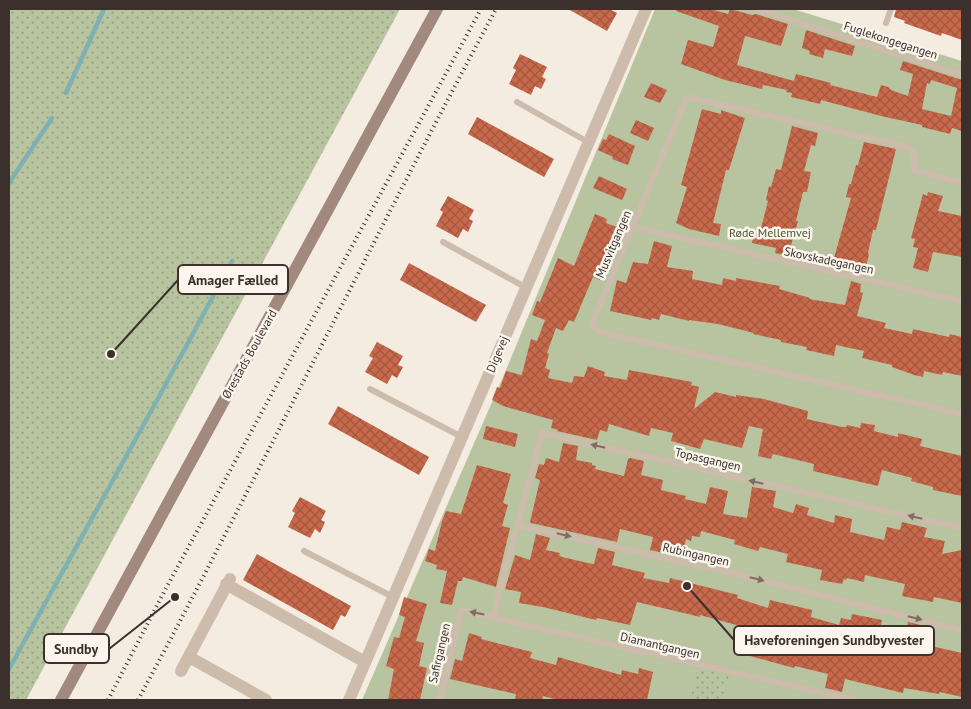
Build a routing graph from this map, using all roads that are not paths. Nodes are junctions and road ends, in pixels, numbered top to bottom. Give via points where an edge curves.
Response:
1 (437, 9) edge
2 (646, 9) edge
3 (756, 9) edge
4 (891, 9) edge
5 (886, 23) dead end
6 (962, 75) edge
7 (517, 102) dead end
8 (588, 142) junction
9 (962, 183) edge
10 (633, 227) junction
11 (443, 242) dead end
12 (526, 287) junction
13 (962, 301) edge
14 (370, 389) dead end
15 (962, 414) edge
16 (462, 437) junction
17 (517, 525) junction
18 (962, 528) edge
19 (304, 551) dead end
20 (393, 596) junction
21 (461, 610) joint
22 (493, 616) junction
23 (962, 630) edge
24 (189, 658) junction
25 (365, 662) junction
26 (181, 671) dead end
27 (61, 700) edge
28 (266, 700) edge
29 (348, 700) edge
30 (440, 700) edge
31 (854, 700) edge

1 - 27 street, Ørestads Boulevard
2 - 8 street, Digevej
3 - 6 lane, Fuglekongegangen
4 - 5 lane
7 - 8 lane
8 - 12 street, Digevej
9 - 10 lane, Musvitgangen via 914,171 914,154 908,147 893,142 687,97
10 - 13 lane, Skovskadegangen
10 - 15 lane, Musvitgangen via 594,319 593,328 600,332
11 - 12 lane
12 - 16 street, Digevej
14 - 16 lane
16 - 20 street, Digevej
18 -> 17 lane, Topasgangen via 542,433
17 - 22 lane
17 -> 23 lane, Rubingangen
19 - 20 lane
20 - 25 street, Digevej
22 -> 21 lane, Diamantgangen
21 - 30 lane, Safirgangen
22 - 31 lane, Diamantgangen
24 - 25 street via 228,582
24 - 26 street
24 - 28 street
25 - 29 street, Digevej

